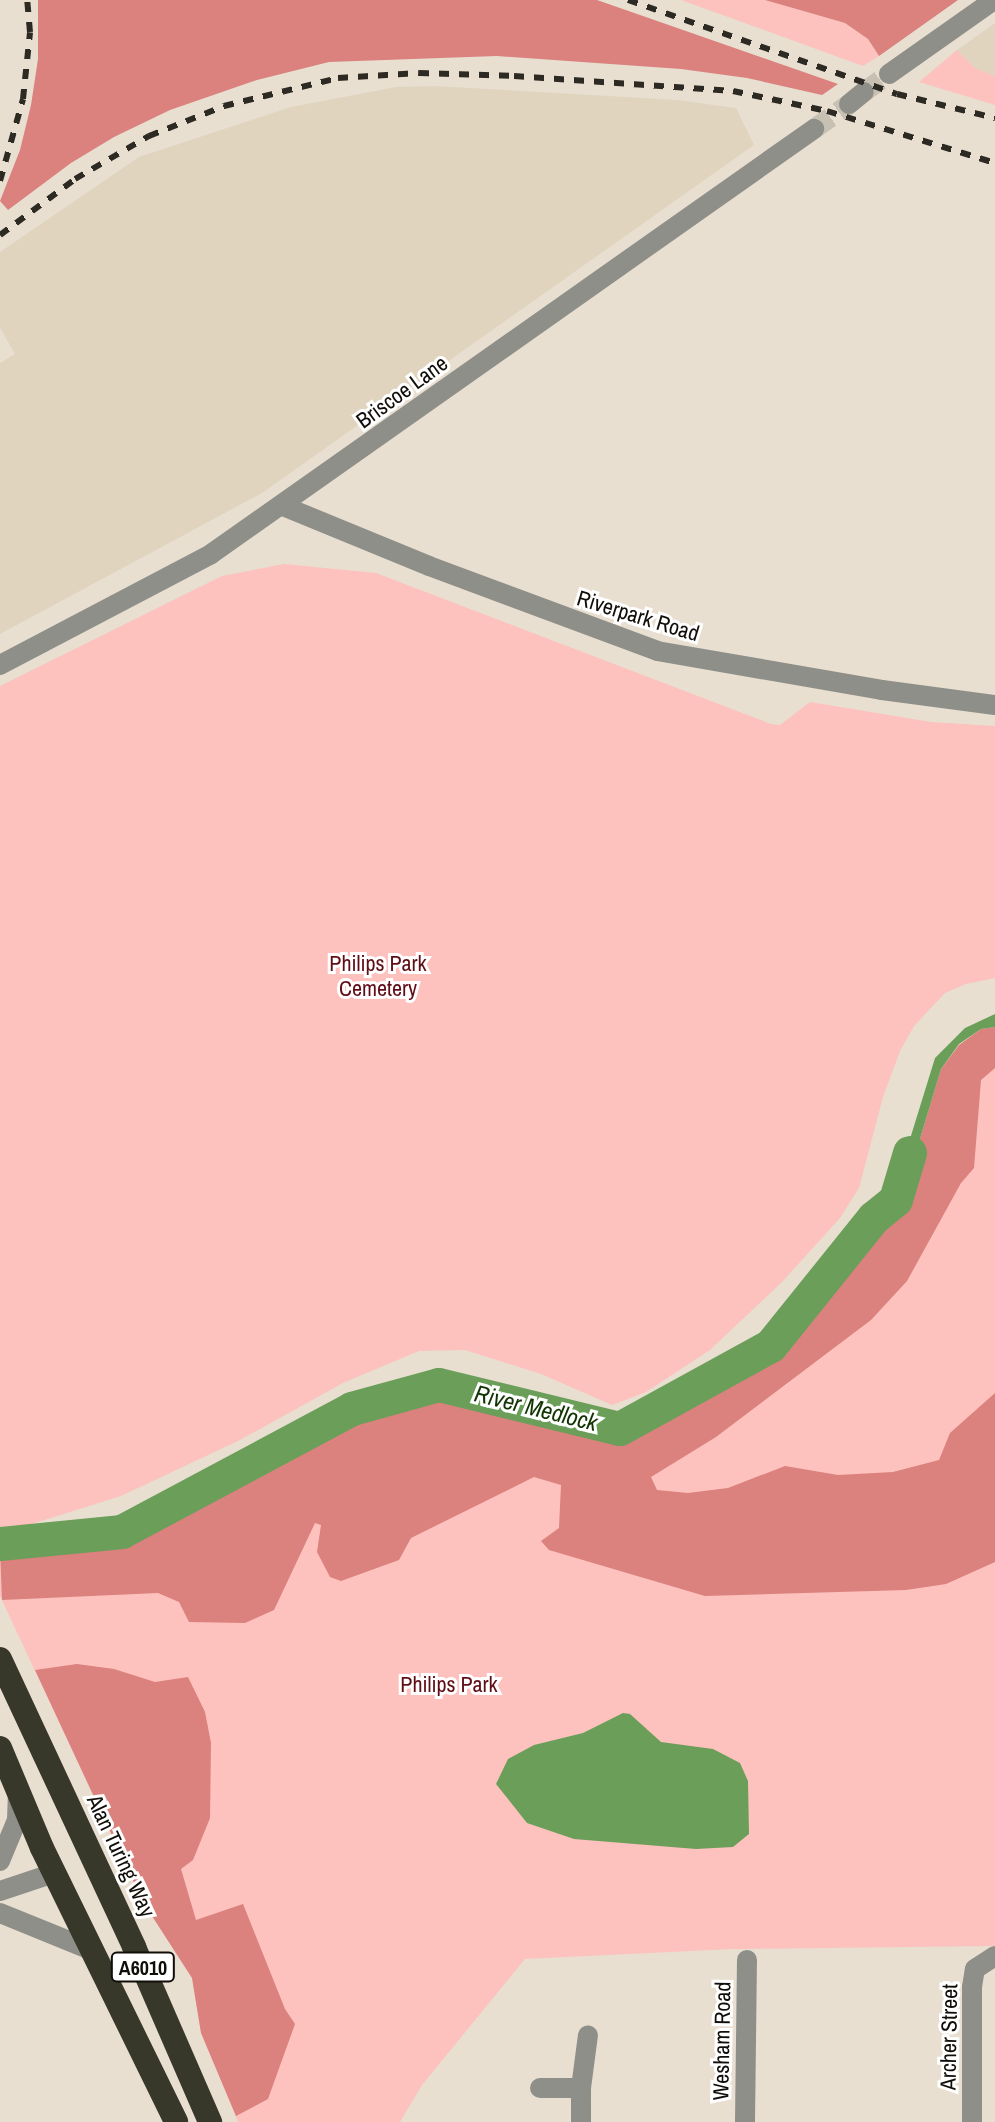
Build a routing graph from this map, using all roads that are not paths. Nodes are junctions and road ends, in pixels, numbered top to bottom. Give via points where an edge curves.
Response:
1 (994, 0) edge
2 (889, 74) tunnel mouth
3 (814, 129) tunnel mouth
4 (283, 506) junction
5 (0, 665) edge
6 (995, 705) edge
7 (0, 1659) edge
8 (0, 1748) edge
9 (18, 1793) junction
10 (93, 1857) junction
11 (0, 1861) edge
12 (54, 1873) junction
13 (0, 1891) edge
14 (0, 1913) edge
15 (91, 1950) junction
16 (991, 1957) edge
17 (747, 1960) dead end
18 (588, 2035) dead end
19 (540, 2088) dead end
20 (581, 2088) junction
21 (176, 2122) edge
22 (210, 2122) edge
23 (581, 2122) edge
24 (745, 2122) edge
25 (972, 2122) edge

1 - 2 street
3 - 4 street, Briscoe Lane
4 - 5 street, Briscoe Lane via 211,554
4 - 6 street, Riverpark Road via 657,651
7 - 10 highway, Alan Turing Way / A6010
8 - 9 highway, A6010
9 - 11 street via 17,1820
9 - 12 highway, A6010
10 - 12 highway
10 - 22 highway, Alan Turing Way / A6010
12 - 13 street
12 - 15 highway, A6010
14 - 15 street
15 - 21 highway, A6010
16 - 25 street, Archer Street via 975,1969 972,1987
17 - 24 street, Wesham Road
18 - 20 street
19 - 20 street
20 - 23 street

